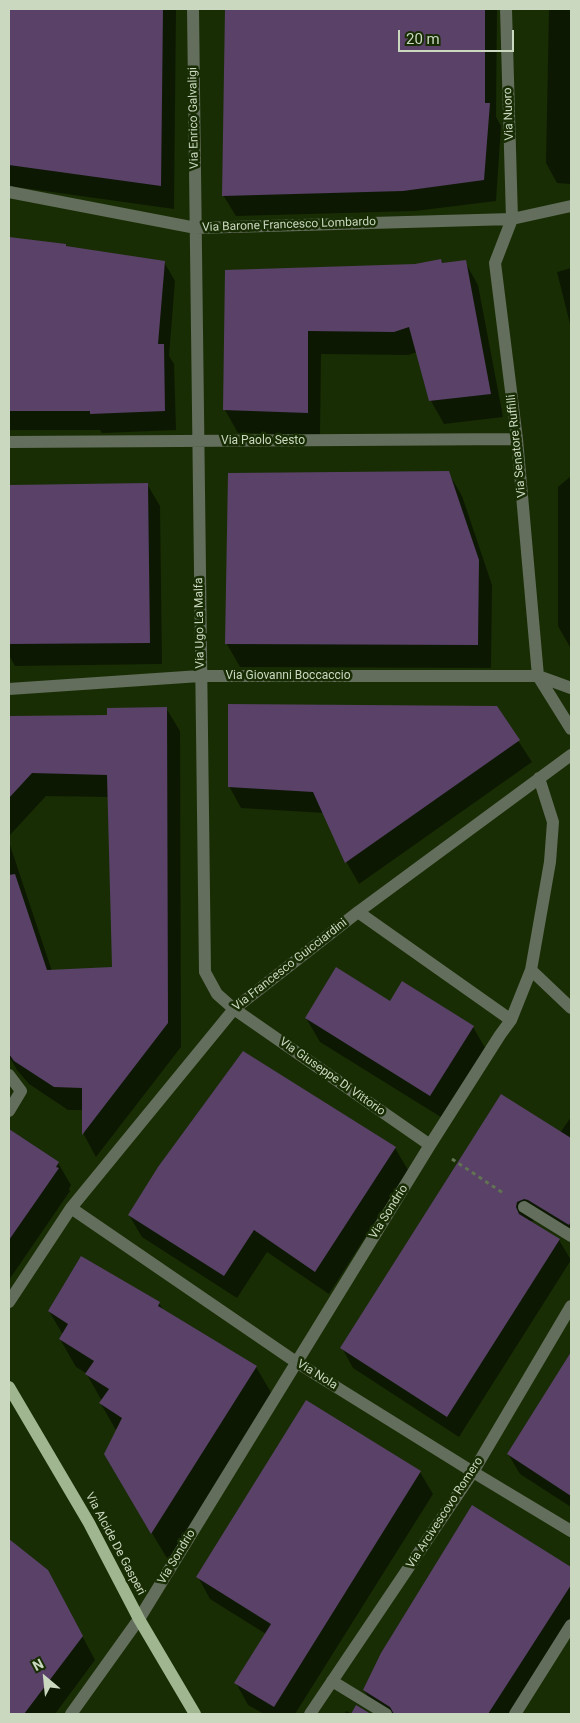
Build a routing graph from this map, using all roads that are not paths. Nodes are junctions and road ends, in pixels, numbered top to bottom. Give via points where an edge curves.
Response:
1 (193, 9) edge
2 (506, 9) edge
3 (9, 192) edge
4 (571, 206) edge
5 (512, 220) junction
6 (196, 228) junction
7 (517, 439) junction
8 (198, 441) junction
9 (9, 442) edge
10 (200, 676) junction
11 (538, 676) junction
12 (571, 688) edge
13 (9, 689) edge
14 (571, 729) edge
15 (571, 756) edge
16 (539, 778) junction
17 (358, 912) junction
18 (531, 970) junction
19 (571, 1008) edge
20 (234, 1009) junction
21 (511, 1020) junction
22 (9, 1075) edge
23 (9, 1111) edge
24 (430, 1145) junction
25 (524, 1207) road end
26 (71, 1208) junction
27 (571, 1236) edge
28 (9, 1302) edge
29 (571, 1306) edge
30 (296, 1362) junction
31 (9, 1387) edge
32 (473, 1472) junction
33 (571, 1531) edge
34 (139, 1619) junction
35 (571, 1625) edge
36 (332, 1681) junction
37 (71, 1714) edge
38 (195, 1714) edge
39 (310, 1714) edge
40 (386, 1714) edge
41 (515, 1714) edge

1 - 6 street, Via Enrico Galvaligi
2 - 5 street, Via Nuoro
3 - 6 street, Via Barone Francesco Lombardo
4 - 5 street, Via Barone Francesco Lombardo
5 - 6 street, Via Barone Francesco Lombardo
5 - 7 street, Via Senatore Ruffilli via 495,263
6 - 8 street, Via Ugo La Malfa
7 - 8 street, Via Paolo Sesto
7 - 11 street, Via Senatore Ruffilli
8 - 9 street, Via Paolo Sesto
8 - 10 street, Via Ugo La Malfa
10 - 11 street, Via Giovanni Boccaccio
10 - 13 street, Via Giovanni Boccaccio
10 - 20 street, Via Ugo La Malfa via 205,972 217,994
11 - 12 street, Via Giovanni Boccaccio
11 - 14 street
15 - 16 street, Via Francesco Guicciardini
16 - 17 street, Via Francesco Guicciardini
16 - 18 street, Via Sondrio via 553,822 550,862
17 - 20 street, Via Francesco Guicciardini
17 - 21 street
18 - 19 street
18 - 21 street, Via Sondrio
20 - 24 street, Via Giuseppe Di Vittorio
20 - 26 street, Via Francesco Guicciardini
21 - 24 street, Via Sondrio
22 - 23 street via 21,1092
24 - 30 street, Via Sondrio
25 - 27 street
26 - 28 street, Via Francesco Guicciardini
26 - 30 street, Via Nola
29 - 32 street, Via Arcivescovo Romero
30 - 32 street, Via Nola
30 - 34 street, Via Sondrio
31 - 34 main road, Via Alcide De Gasperi via 89,1523
32 - 33 street, Via Nola
32 - 36 street, Via Arcivescovo Romero
34 - 37 street, Via Sondrio
34 - 38 main road, Via Alcide De Gasperi
35 - 41 street
36 - 39 street, Via Arcivescovo Romero
36 - 40 street

